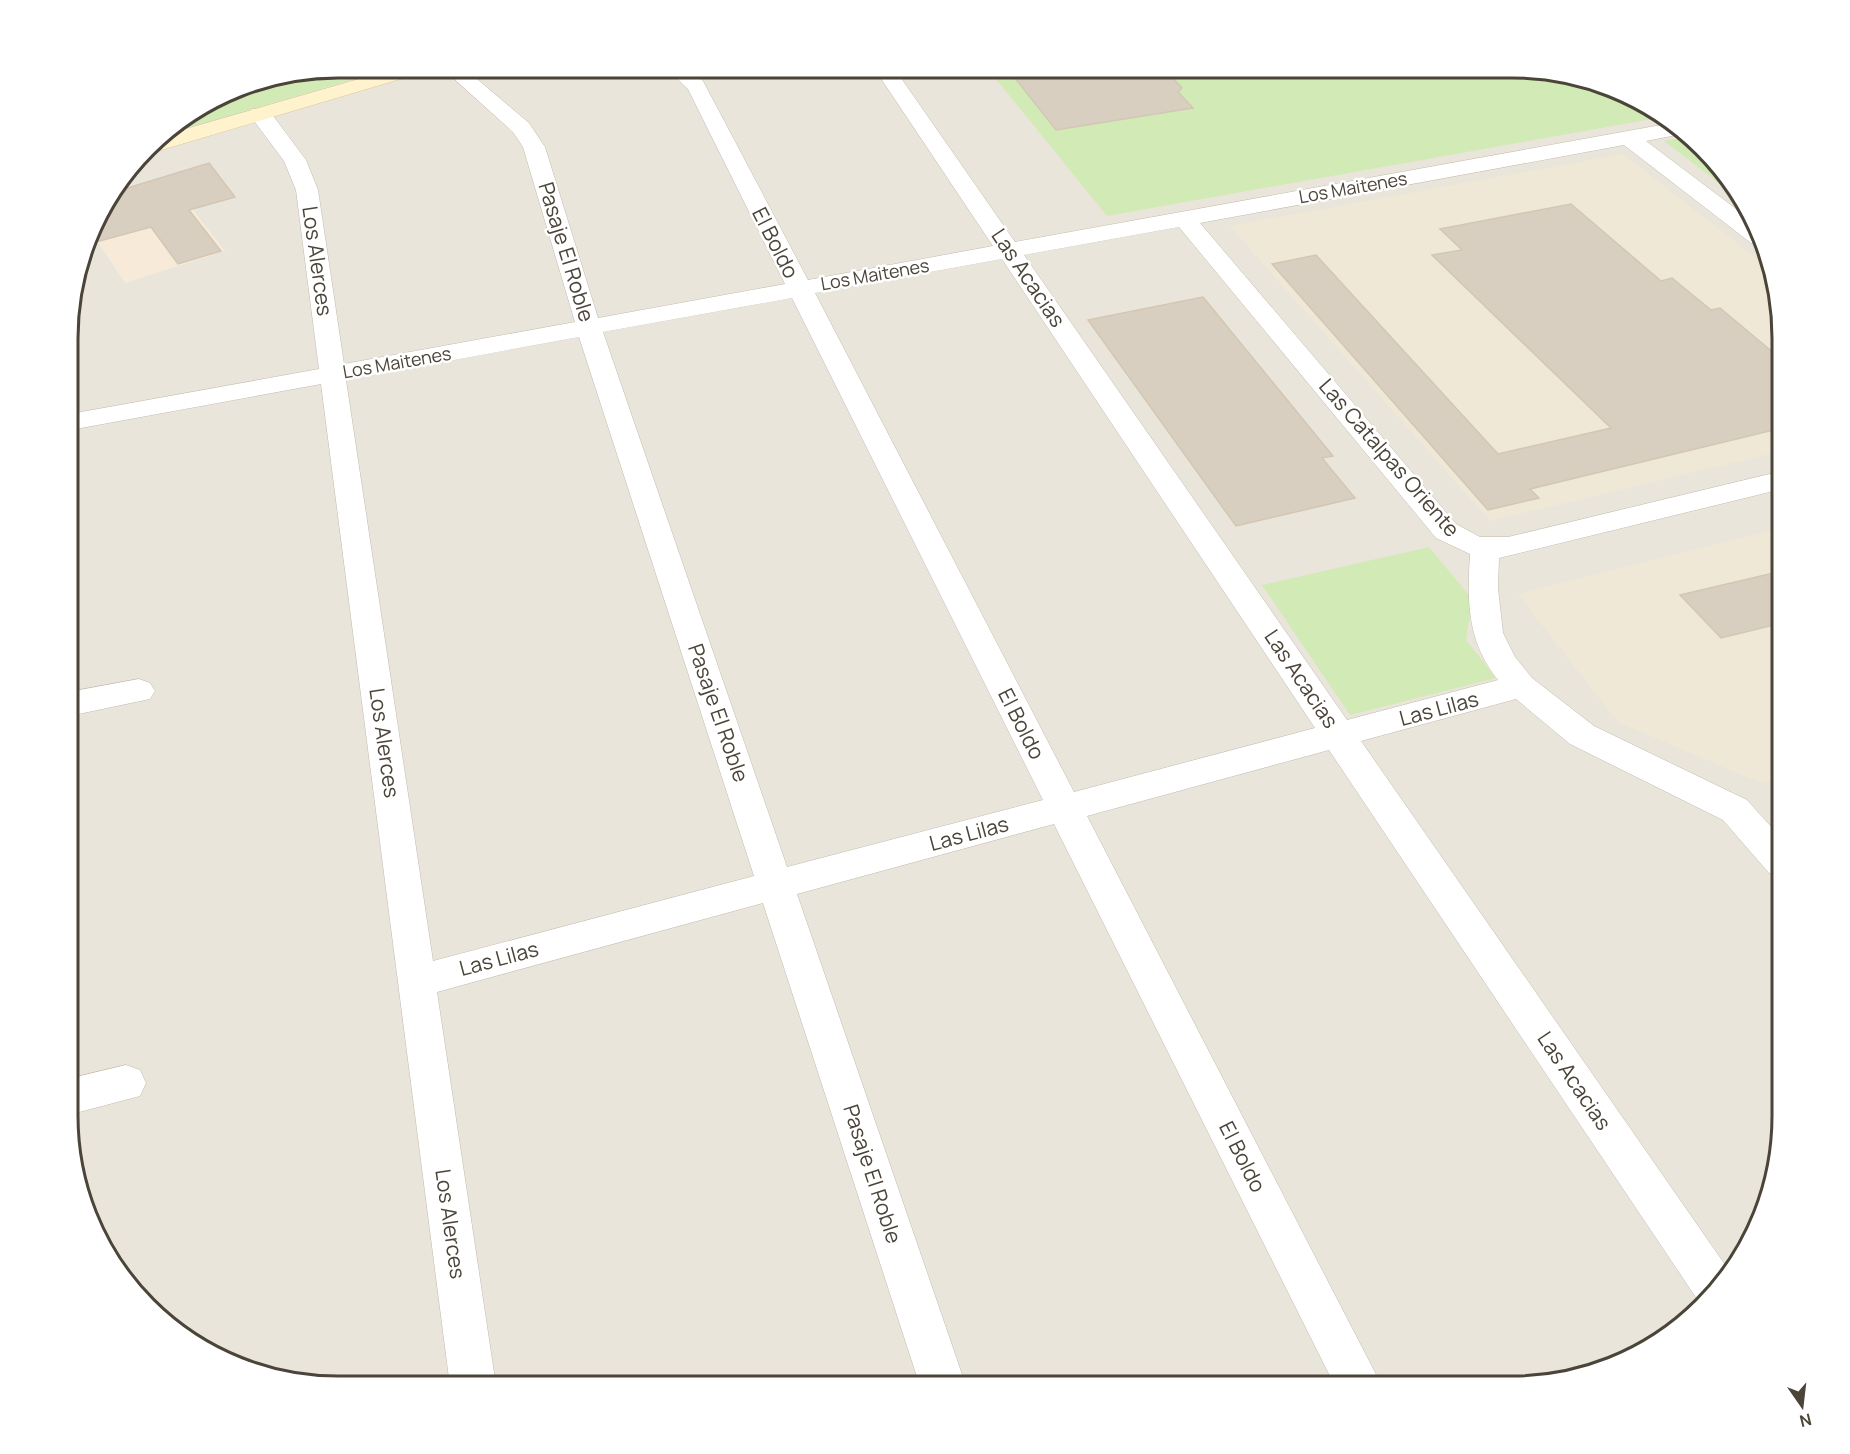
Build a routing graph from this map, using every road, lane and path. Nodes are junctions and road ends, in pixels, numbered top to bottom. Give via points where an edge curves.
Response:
1 (383, 78) edge
2 (464, 78) edge
3 (689, 78) edge
4 (891, 78) edge
5 (260, 114) junction
6 (1668, 130) edge
7 (1628, 137) junction
8 (168, 141) edge
9 (1185, 219) junction
10 (1748, 230) edge
11 (1009, 250) junction
12 (799, 289) junction
13 (589, 328) junction
14 (333, 374) junction
15 (78, 421) edge
16 (1772, 482) edge
17 (1485, 549) junction
18 (1521, 686) junction
19 (139, 691) dead end
20 (78, 702) edge
21 (1340, 736) junction
22 (1064, 809) junction
23 (1772, 852) edge
24 (776, 886) junction
25 (417, 981) junction
26 (126, 1083) dead end
27 (78, 1095) edge
28 (1711, 1283) edge
29 (471, 1376) edge
30 (940, 1376) edge
31 (1354, 1376) edge

1 - 5 main road
2 - 13 street, Pasaje El Roble via 521,128 534,147
3 - 12 street, El Boldo
4 - 11 street, Las Acacias
5 - 8 main road
5 - 14 street, Los Alerces via 304,177
6 - 7 street, Los Maitenes
7 - 9 street, Los Maitenes
7 - 10 street
9 - 11 street, Los Maitenes
9 - 17 street, Las Catalpas Oriente via 1446,531 1463,543
11 - 12 street, Los Maitenes
11 - 21 street, Las Acacias
12 - 13 street, Los Maitenes
12 - 22 street, El Boldo
13 - 14 street, Los Maitenes
13 - 24 street, Pasaje El Roble
14 - 15 street, Los Maitenes
14 - 25 street, Los Alerces
16 - 17 street via 1508,547
17 - 18 street, Las Catalpas Oriente via 1486,633
18 - 21 street, Las Lilas
18 - 23 street, Las Catalpas Oriente via 1582,735 1735,810
19 - 20 street
21 - 22 street, Las Lilas
21 - 28 street, Las Acacias
22 - 24 street, Las Lilas
22 - 31 street, El Boldo
24 - 25 street, Las Lilas
24 - 30 street, Pasaje El Roble
25 - 29 street, Los Alerces
26 - 27 street

